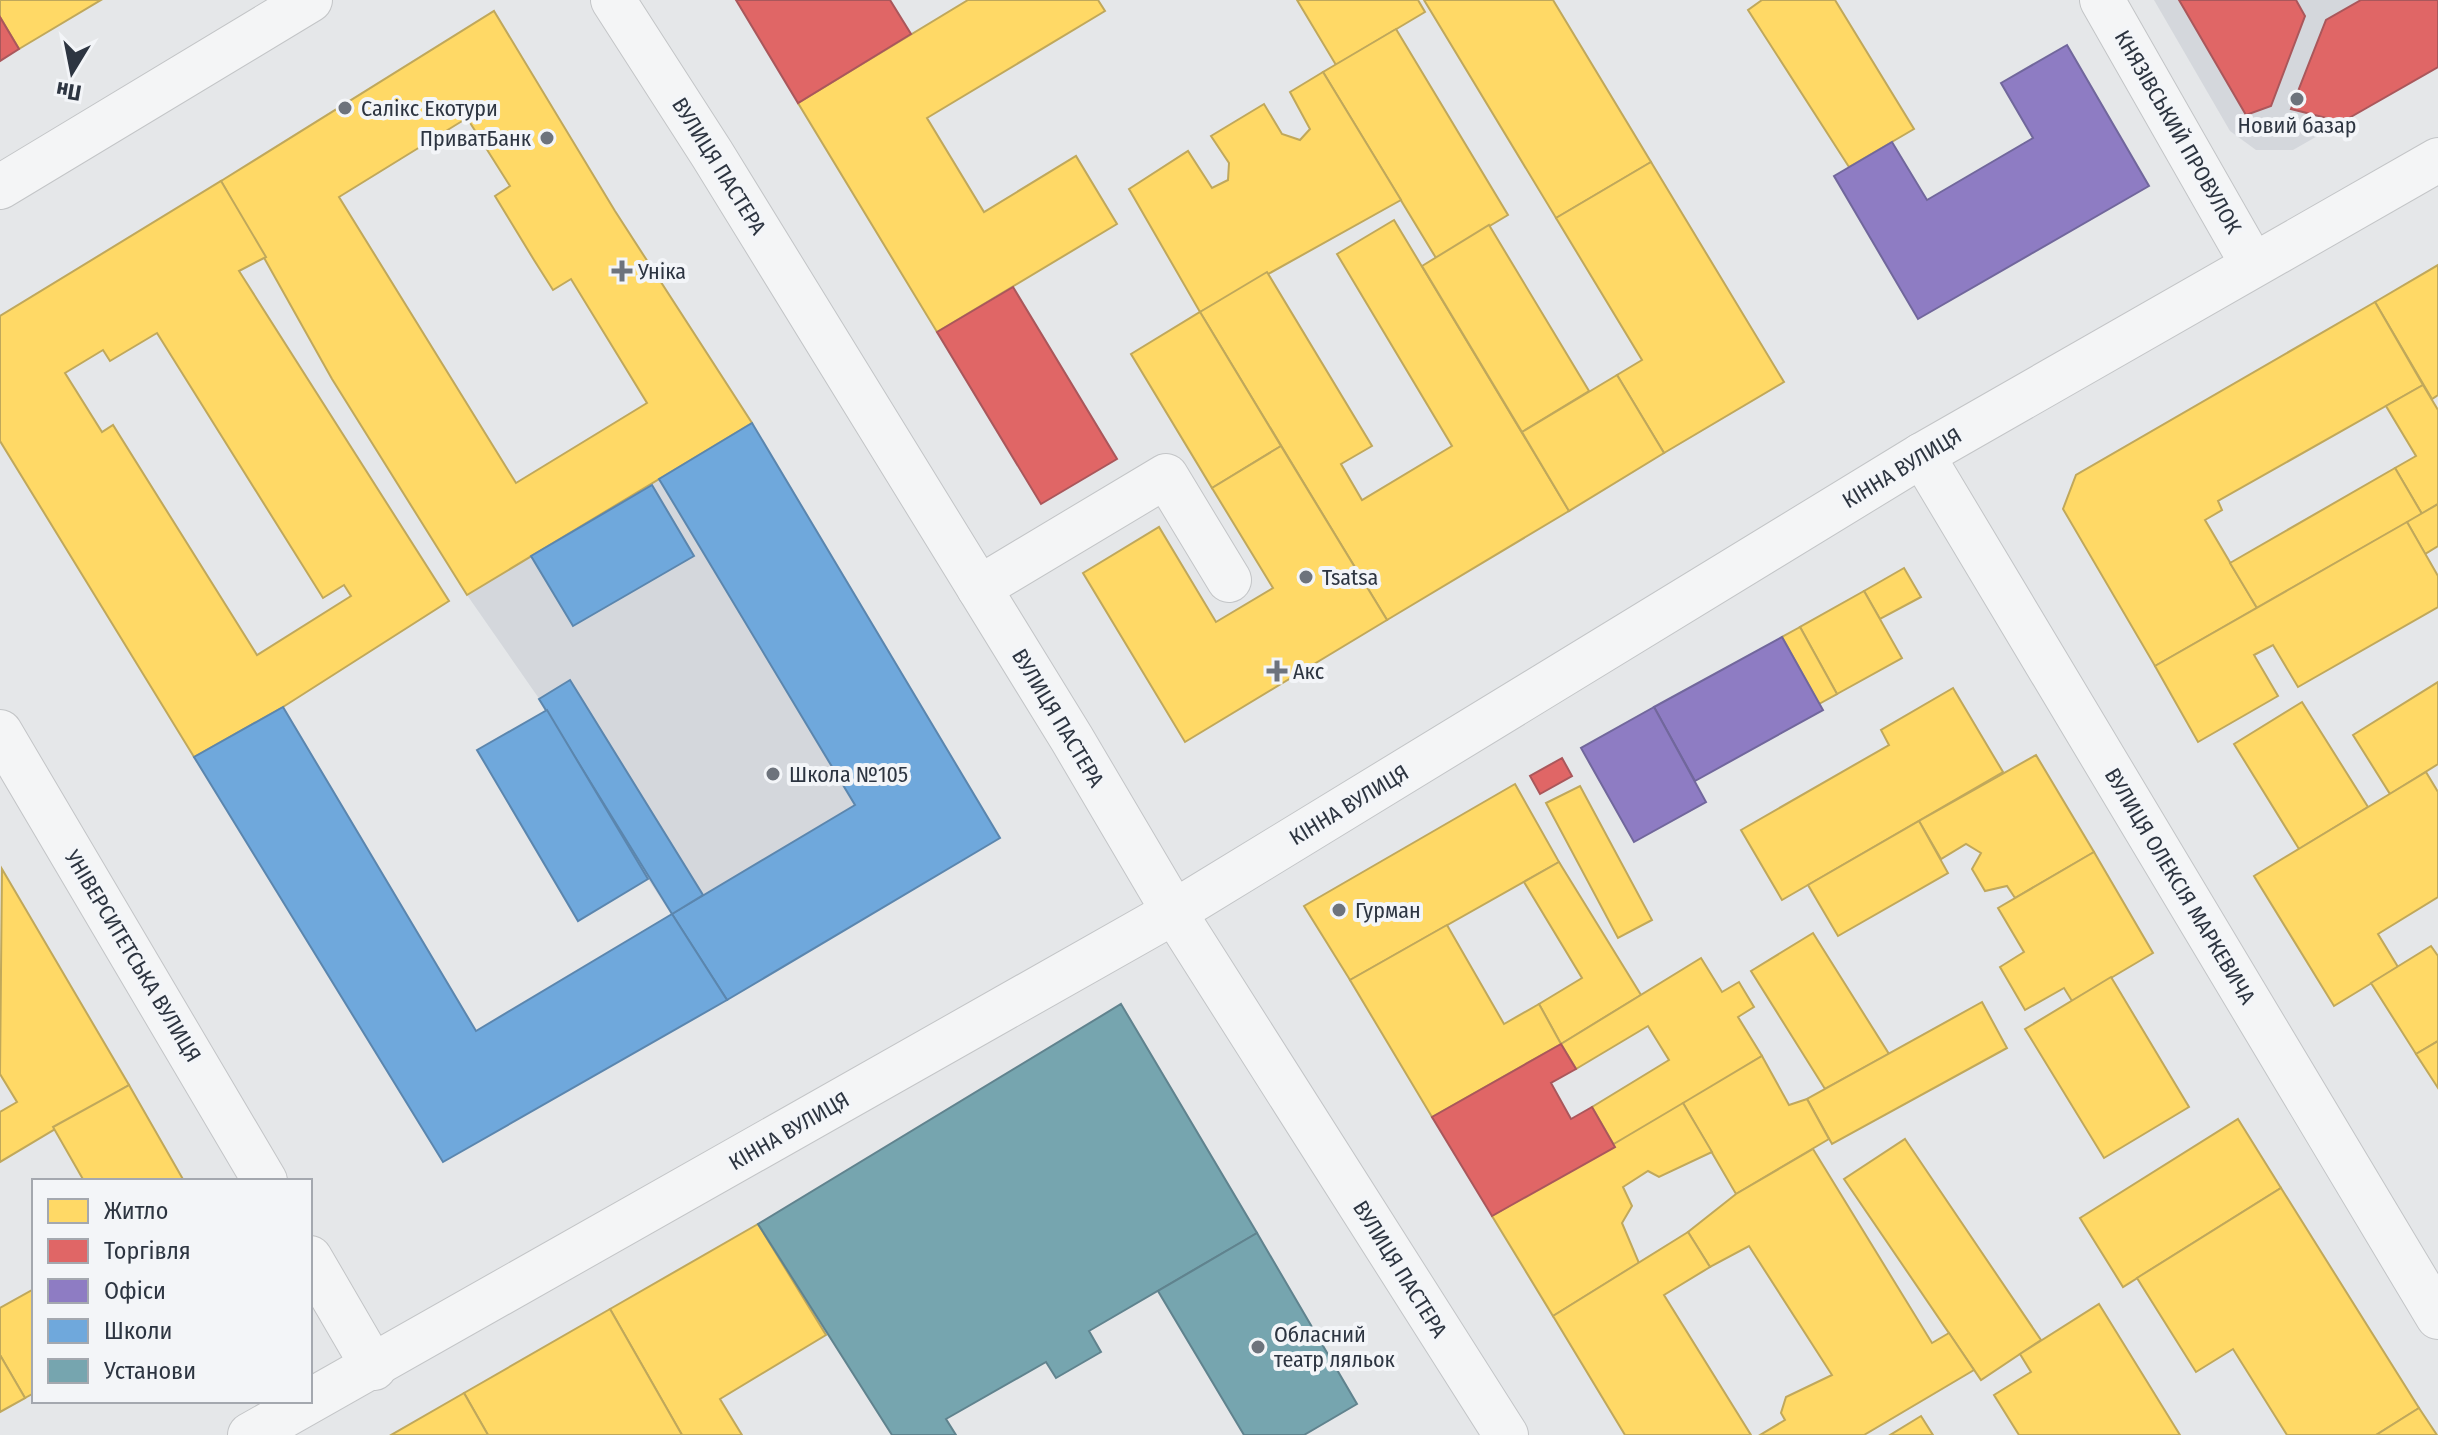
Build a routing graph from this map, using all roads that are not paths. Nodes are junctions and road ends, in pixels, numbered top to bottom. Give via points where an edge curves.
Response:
1 (310, 0) edge
2 (613, 0) edge
3 (2102, 0) edge
4 (2438, 160) edge
5 (0, 187) edge
6 (2253, 265) junction
7 (1922, 455) junction
8 (1229, 580) dead end
9 (979, 588) junction
10 (0, 732) edge
11 (1174, 912) junction
12 (264, 1179) edge
13 (312, 1261) edge
14 (2438, 1317) edge
15 (374, 1368) junction
16 (312, 1402) edge
17 (309, 1403) edge
18 (250, 1435) edge
19 (1506, 1435) edge

1 - 5 street
2 - 9 street, ВУЛИЦЯ ПАСТЕРА
3 - 6 street, КНЯЗІВСЬКИЙ ПРОВУЛОК
4 - 6 street, КІННА ВУЛИЦЯ
6 - 7 street, КІННА ВУЛИЦЯ
7 - 11 street, КІННА ВУЛИЦЯ
7 - 14 street, ВУЛИЦЯ ОЛЕКСІЯ МАРКЕВИЧА
8 - 9 street via 1166,476
9 - 11 street, ВУЛИЦЯ ПАСТЕРА
10 - 12 street, УНІВЕРСИТЕТСЬКА ВУЛИЦЯ
11 - 15 street, КІННА ВУЛИЦЯ
11 - 19 street, ВУЛИЦЯ ПАСТЕРА
13 - 15 street
15 - 16 street, КІННА ВУЛИЦЯ
17 - 18 street, КІННА ВУЛИЦЯ

